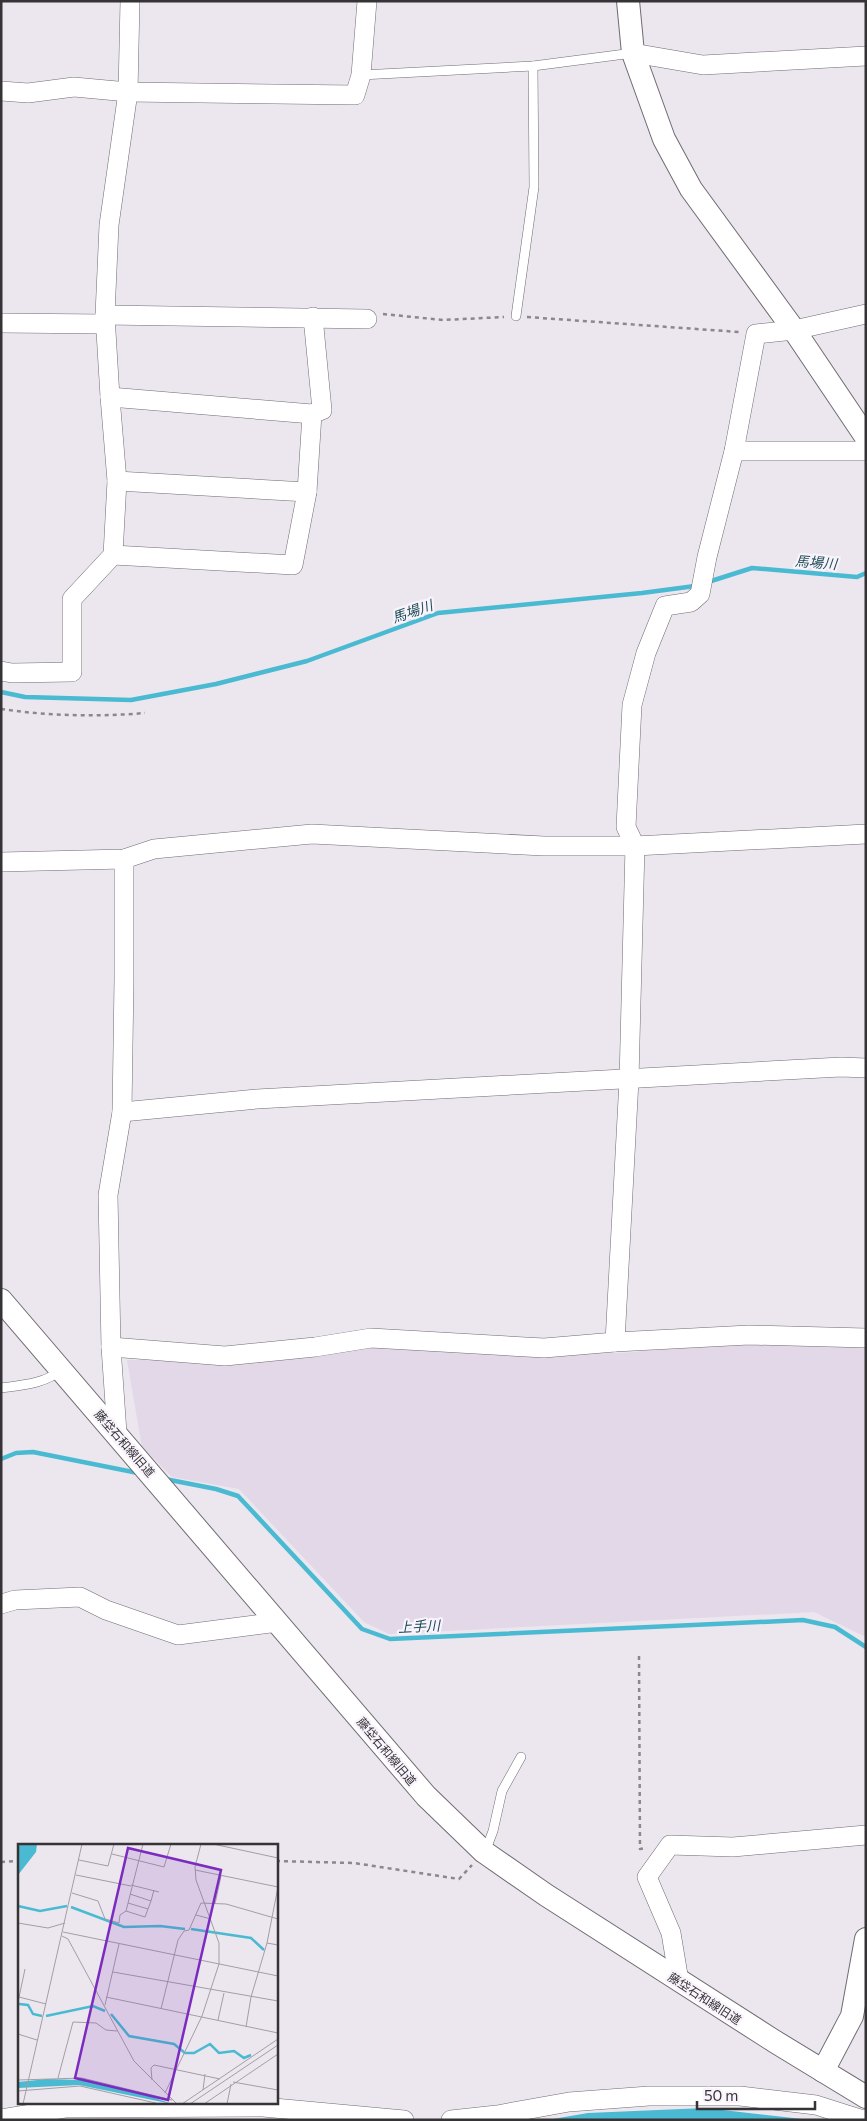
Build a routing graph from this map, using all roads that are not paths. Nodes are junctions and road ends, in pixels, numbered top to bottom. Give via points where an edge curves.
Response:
1 (130, 1) edge
2 (367, 1) edge
3 (628, 1) edge
4 (633, 53) junction
5 (866, 56) edge
6 (532, 66) junction
7 (361, 75) junction
8 (1, 91) edge
9 (128, 92) junction
10 (866, 314) edge
11 (516, 316) road end
12 (313, 318) junction
13 (105, 319) junction
14 (367, 319) road end
15 (1, 322) edge
16 (794, 330) junction
17 (110, 397) junction
18 (312, 414) junction
19 (866, 437) edge
20 (734, 451) junction
21 (866, 451) edge
22 (117, 481) junction
23 (307, 492) junction
24 (113, 555) junction
25 (1, 671) edge
26 (866, 834) edge
27 (635, 846) junction
28 (124, 858) junction
29 (1, 862) edge
30 (866, 1068) edge
31 (629, 1080) junction
32 (122, 1112) junction
33 (1, 1300) edge
34 (866, 1338) edge
35 (615, 1342) junction
36 (111, 1346) junction
37 (62, 1369) junction
38 (1, 1388) edge
39 (117, 1433) junction
40 (1, 1604) edge
41 (278, 1622) junction
42 (521, 1757) dead end
43 (866, 1835) edge
44 (484, 1852) junction
45 (866, 1939) edge
46 (679, 1981) junction
47 (823, 2071) junction
48 (866, 2097) edge
49 (1, 2119) edge
50 (866, 2119) edge
51 (404, 2120) edge
52 (451, 2120) edge

1 - 9 street
2 - 7 street
3 - 4 street
4 - 5 street via 703,65
4 - 6 lane
4 - 16 street via 664,140 691,189
6 - 7 lane
6 - 11 lane via 534,187
7 - 9 street via 355,95
8 - 9 street via 28,93 74,87
9 - 13 street via 108,225
10 - 16 street
12 - 13 street
12 - 14 street
12 - 18 street via 322,410
13 - 15 street
13 - 17 street
16 - 19 street
16 - 20 street via 756,334
17 - 18 street
17 - 22 street
18 - 23 street
20 - 21 street
20 - 27 street via 700,594 691,602 665,606 646,653 632,705 626,827
22 - 23 street
22 - 24 street
23 - 24 street via 293,565
24 - 25 street via 72,599 72,672
26 - 27 street
27 - 28 street via 544,846 312,834 154,849
27 - 31 street
28 - 29 street
28 - 32 street
30 - 31 street
31 - 32 street via 257,1098
31 - 35 street
32 - 36 street via 108,1196
33 - 37 street, 藤垈石和線旧道
34 - 35 street via 750,1336
35 - 36 street via 544,1348 371,1338 314,1348 225,1356
36 - 39 street
37 - 38 lane via 52,1378
37 - 39 street, 藤垈石和線旧道
39 - 41 street, 藤垈石和線旧道
40 - 41 street via 15,1600 80,1597 178,1636
41 - 44 street, 藤垈石和線旧道 via 426,1796
42 - 44 lane via 502,1791 493,1832
43 - 46 street via 733,1847 670,1845 647,1877 671,1933
44 - 46 street, 藤垈石和線旧道
45 - 47 street via 852,2016
46 - 47 street, 藤垈石和線旧道
47 - 48 street, 藤垈石和線旧道
49 - 51 street via 66,2108 263,2107
50 - 52 street via 816,2105 740,2096 649,2096 569,2102

